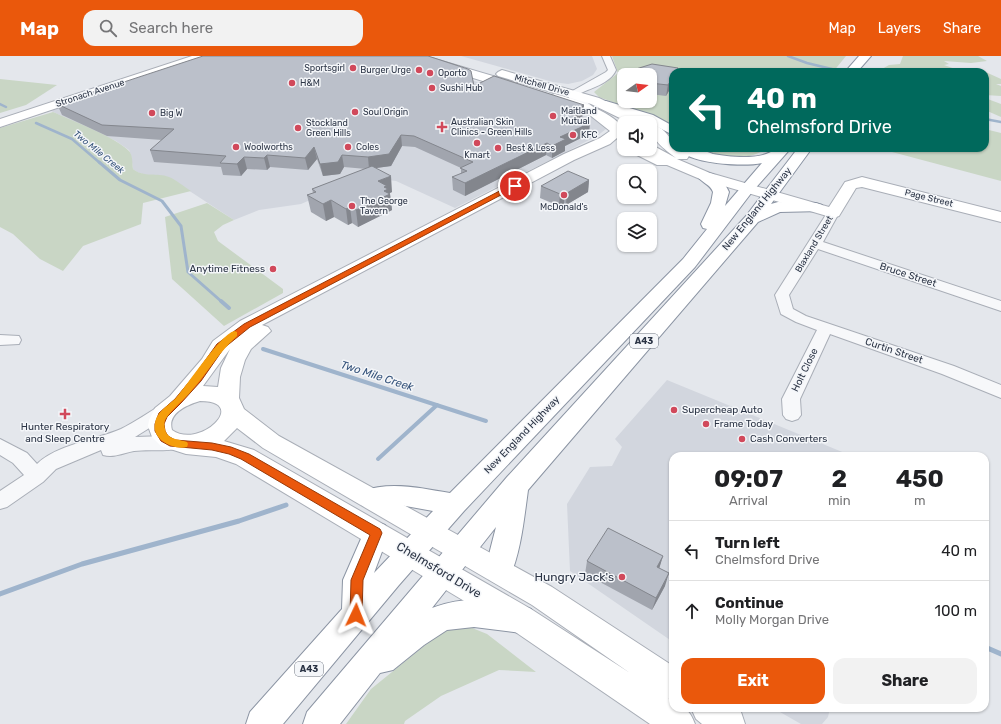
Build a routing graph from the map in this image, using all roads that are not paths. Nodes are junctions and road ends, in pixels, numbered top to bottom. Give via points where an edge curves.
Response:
1 (189, 56) edge
2 (203, 56) edge
3 (413, 56) edge
4 (442, 56) edge
5 (606, 56) edge
6 (870, 59) edge
7 (857, 68) edge
8 (594, 84) junction
9 (572, 94) junction
10 (598, 106) junction
11 (623, 116) edge
12 (0, 117) edge
13 (0, 122) edge
14 (617, 130) edge
15 (660, 134) edge
16 (617, 136) edge
17 (617, 137) edge
18 (669, 144) edge
19 (617, 150) edge
20 (595, 152) junction
21 (677, 152) edge
22 (698, 152) edge
23 (780, 152) edge
24 (781, 152) edge
25 (802, 152) edge
26 (657, 153) edge
27 (650, 156) edge
28 (688, 170) junction
29 (705, 176) junction
30 (856, 182) joint
31 (750, 186) junction
32 (773, 192) junction
33 (816, 208) junction
34 (835, 210) junction
35 (1001, 217) edge
36 (752, 219) junction
37 (703, 244) junction
38 (816, 244) junction
39 (1001, 306) edge
40 (786, 311) joint
41 (826, 327) junction
42 (1001, 392) edge
43 (174, 404) junction
44 (231, 406) junction
45 (792, 415) dead end
46 (180, 444) junction
47 (0, 446) edge
48 (36, 477) junction
49 (516, 484) junction
50 (371, 498) junction
51 (0, 501) edge
52 (455, 504) junction
53 (430, 531) junction
54 (376, 533) junction
55 (462, 549) junction
56 (410, 553) junction
57 (499, 570) junction
58 (443, 572) junction
59 (356, 615) junction
60 (521, 619) junction
61 (355, 679) junction
62 (669, 681) edge
63 (712, 712) edge
64 (262, 724) edge
65 (319, 724) edge
66 (678, 724) edge
67 (729, 724) edge

1 - 12 main road, Stronach Avenue
2 - 13 main road, Stronach Avenue
3 - 10 main road, Mitchell Drive
4 - 9 main road, Mitchell Drive
5 - 8 street via 612,70
6 - 7 main road
8 - 9 street
8 - 10 street via 589,94
9 - 10 main road, Mitchell Drive
10 - 11 main road, Mitchell Drive
10 - 14 main road, Mitchell Drive via 604,118
10 - 15 main road via 648,118
15 - 18 main road
16 - 43 main road via 575,154 247,325 220,346 205,369
17 - 20 main road
19 - 20 main road
20 - 44 main road via 253,335 239,349 230,367
21 - 31 main road via 698,165
22 - 23 main road via 720,160 741,162 762,160
24 - 31 main road, New England Highway / A43
25 - 32 main road, New England Highway / A43
26 - 28 main road
27 - 28 main road via 668,165
28 - 29 main road
29 - 31 main road
29 - 37 main road via 718,183 721,189 718,205 712,214
30 - 34 main road, Blaxland Street via 850,185
30 - 35 main road, Page Street
31 - 32 main road
31 - 37 main road, New England Highway / A43
32 - 33 main road
32 - 34 main road
32 - 36 main road, New England Highway / A43
33 - 34 main road
33 - 36 main road via 778,207
34 - 38 street, Blaxland Street
36 - 49 main road, New England Highway / A43
37 - 52 main road, New England Highway / A43 via 684,268
38 - 39 street, Bruce Street
38 - 40 street, Blaxland Street via 782,295
40 - 41 street, Curtin Street
41 - 42 street, Curtin Street via 948,370
41 - 45 street, Holt Close via 791,399
43 - 44 main road via 200,393 221,395
43 - 46 main road via 163,415 159,424 160,431 165,438
43 - 48 street via 128,433 48,464
44 - 46 main road via 230,422 223,431 199,443
44 - 50 main road via 271,442
46 - 48 street via 153,441 121,447
46 - 54 main road, Chelmsford Drive via 212,447 245,457
47 - 48 street via 20,458
48 - 51 street
49 - 55 main road, New England Highway / A43
49 - 57 main road via 511,521
50 - 52 main road via 400,495
50 - 53 main road
52 - 53 main road, New England Highway / A43
53 - 55 main road
53 - 56 main road, New England Highway / A43
54 - 56 main road, Chelmsford Drive
54 - 59 main road via 357,580
55 - 57 main road
55 - 58 main road, New England Highway / A43
56 - 58 main road, Chelmsford Drive
56 - 59 main road, New England Highway / A43
57 - 62 main road
58 - 60 main road, Chelmsford Drive
58 - 61 main road, New England Highway / A43
59 - 64 main road, New England Highway / A43
60 - 61 main road via 477,613 446,616 431,622
60 - 66 main road, Chelmsford Drive
61 - 65 main road, New England Highway / A43
63 - 67 main road

